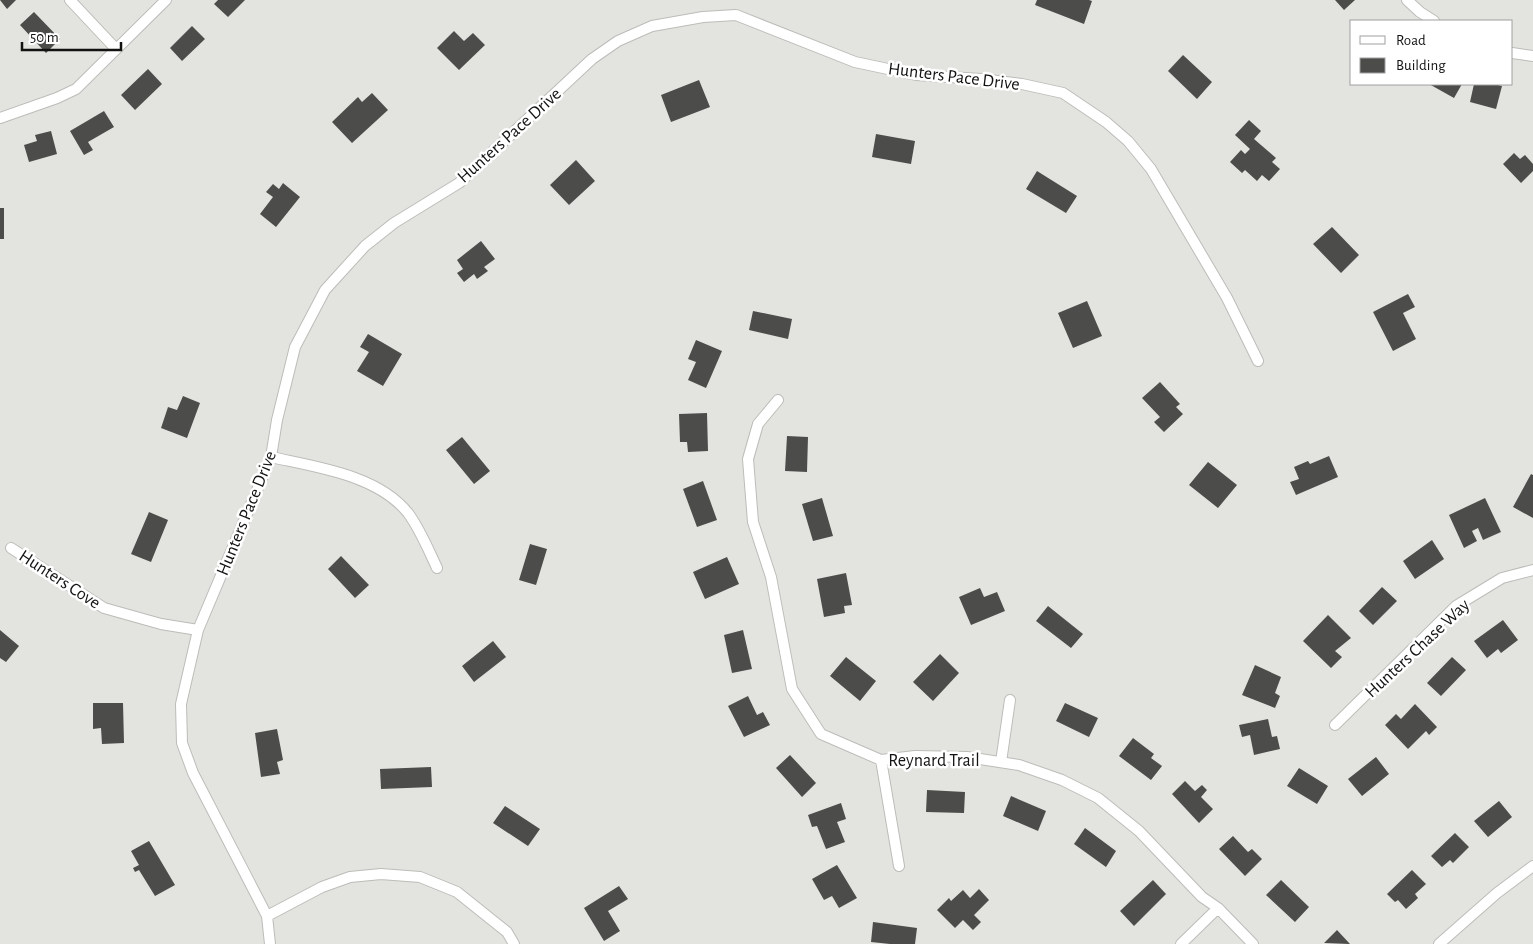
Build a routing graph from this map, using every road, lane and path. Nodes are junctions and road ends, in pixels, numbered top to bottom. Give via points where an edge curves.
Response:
1 (70, 0) edge
2 (166, 0) edge
3 (1407, 0) edge
4 (1432, 20) edge
5 (116, 49) junction
6 (1513, 53) edge
7 (1533, 56) edge
8 (0, 118) edge
9 (1258, 361) dead end
10 (778, 400) dead end
11 (271, 457) junction
12 (10, 548) dead end
13 (437, 568) dead end
14 (1533, 570) edge
15 (198, 630) junction
16 (1010, 700) dead end
17 (1335, 724) dead end
18 (881, 760) junction
19 (1001, 762) junction
20 (899, 866) dead end
21 (1533, 866) edge
22 (1218, 908) junction
23 (267, 916) junction
24 (270, 944) edge
25 (514, 944) edge
26 (1181, 944) edge
27 (1253, 944) edge
28 (1439, 944) edge

1 - 5 street
2 - 5 street
3 - 4 street
5 - 8 street via 76,89
6 - 7 street
9 - 11 street, Hunters Pace Drive via 1228,298 1151,168 1106,122 1063,93 982,78 916,75 855,62 736,15 703,17 652,26 618,41 592,59 459,183 394,223 365,246 325,290 295,347
10 - 18 street, Reynard Trail via 758,424 748,458 753,522 771,577 792,689 821,734
11 - 13 street via 335,472 382,490 408,513 423,536
11 - 15 street, Hunters Pace Drive
12 - 15 street, Hunters Cove via 104,608 161,624
14 - 17 street, Hunters Chase Way via 1502,578 1456,606
15 - 23 street, Hunters Pace Drive via 181,704 182,743 193,773
16 - 19 street
18 - 19 street, Reynard Trail via 915,756 967,757
18 - 20 street
19 - 22 street, Reynard Trail via 1062,780 1098,798 1139,831 1202,897
21 - 28 street
22 - 26 street
22 - 27 street, Reynard Trail
23 - 24 street, Hunters Pace Drive
23 - 25 street via 322,887 350,877 381,874 420,877 457,892 507,932

